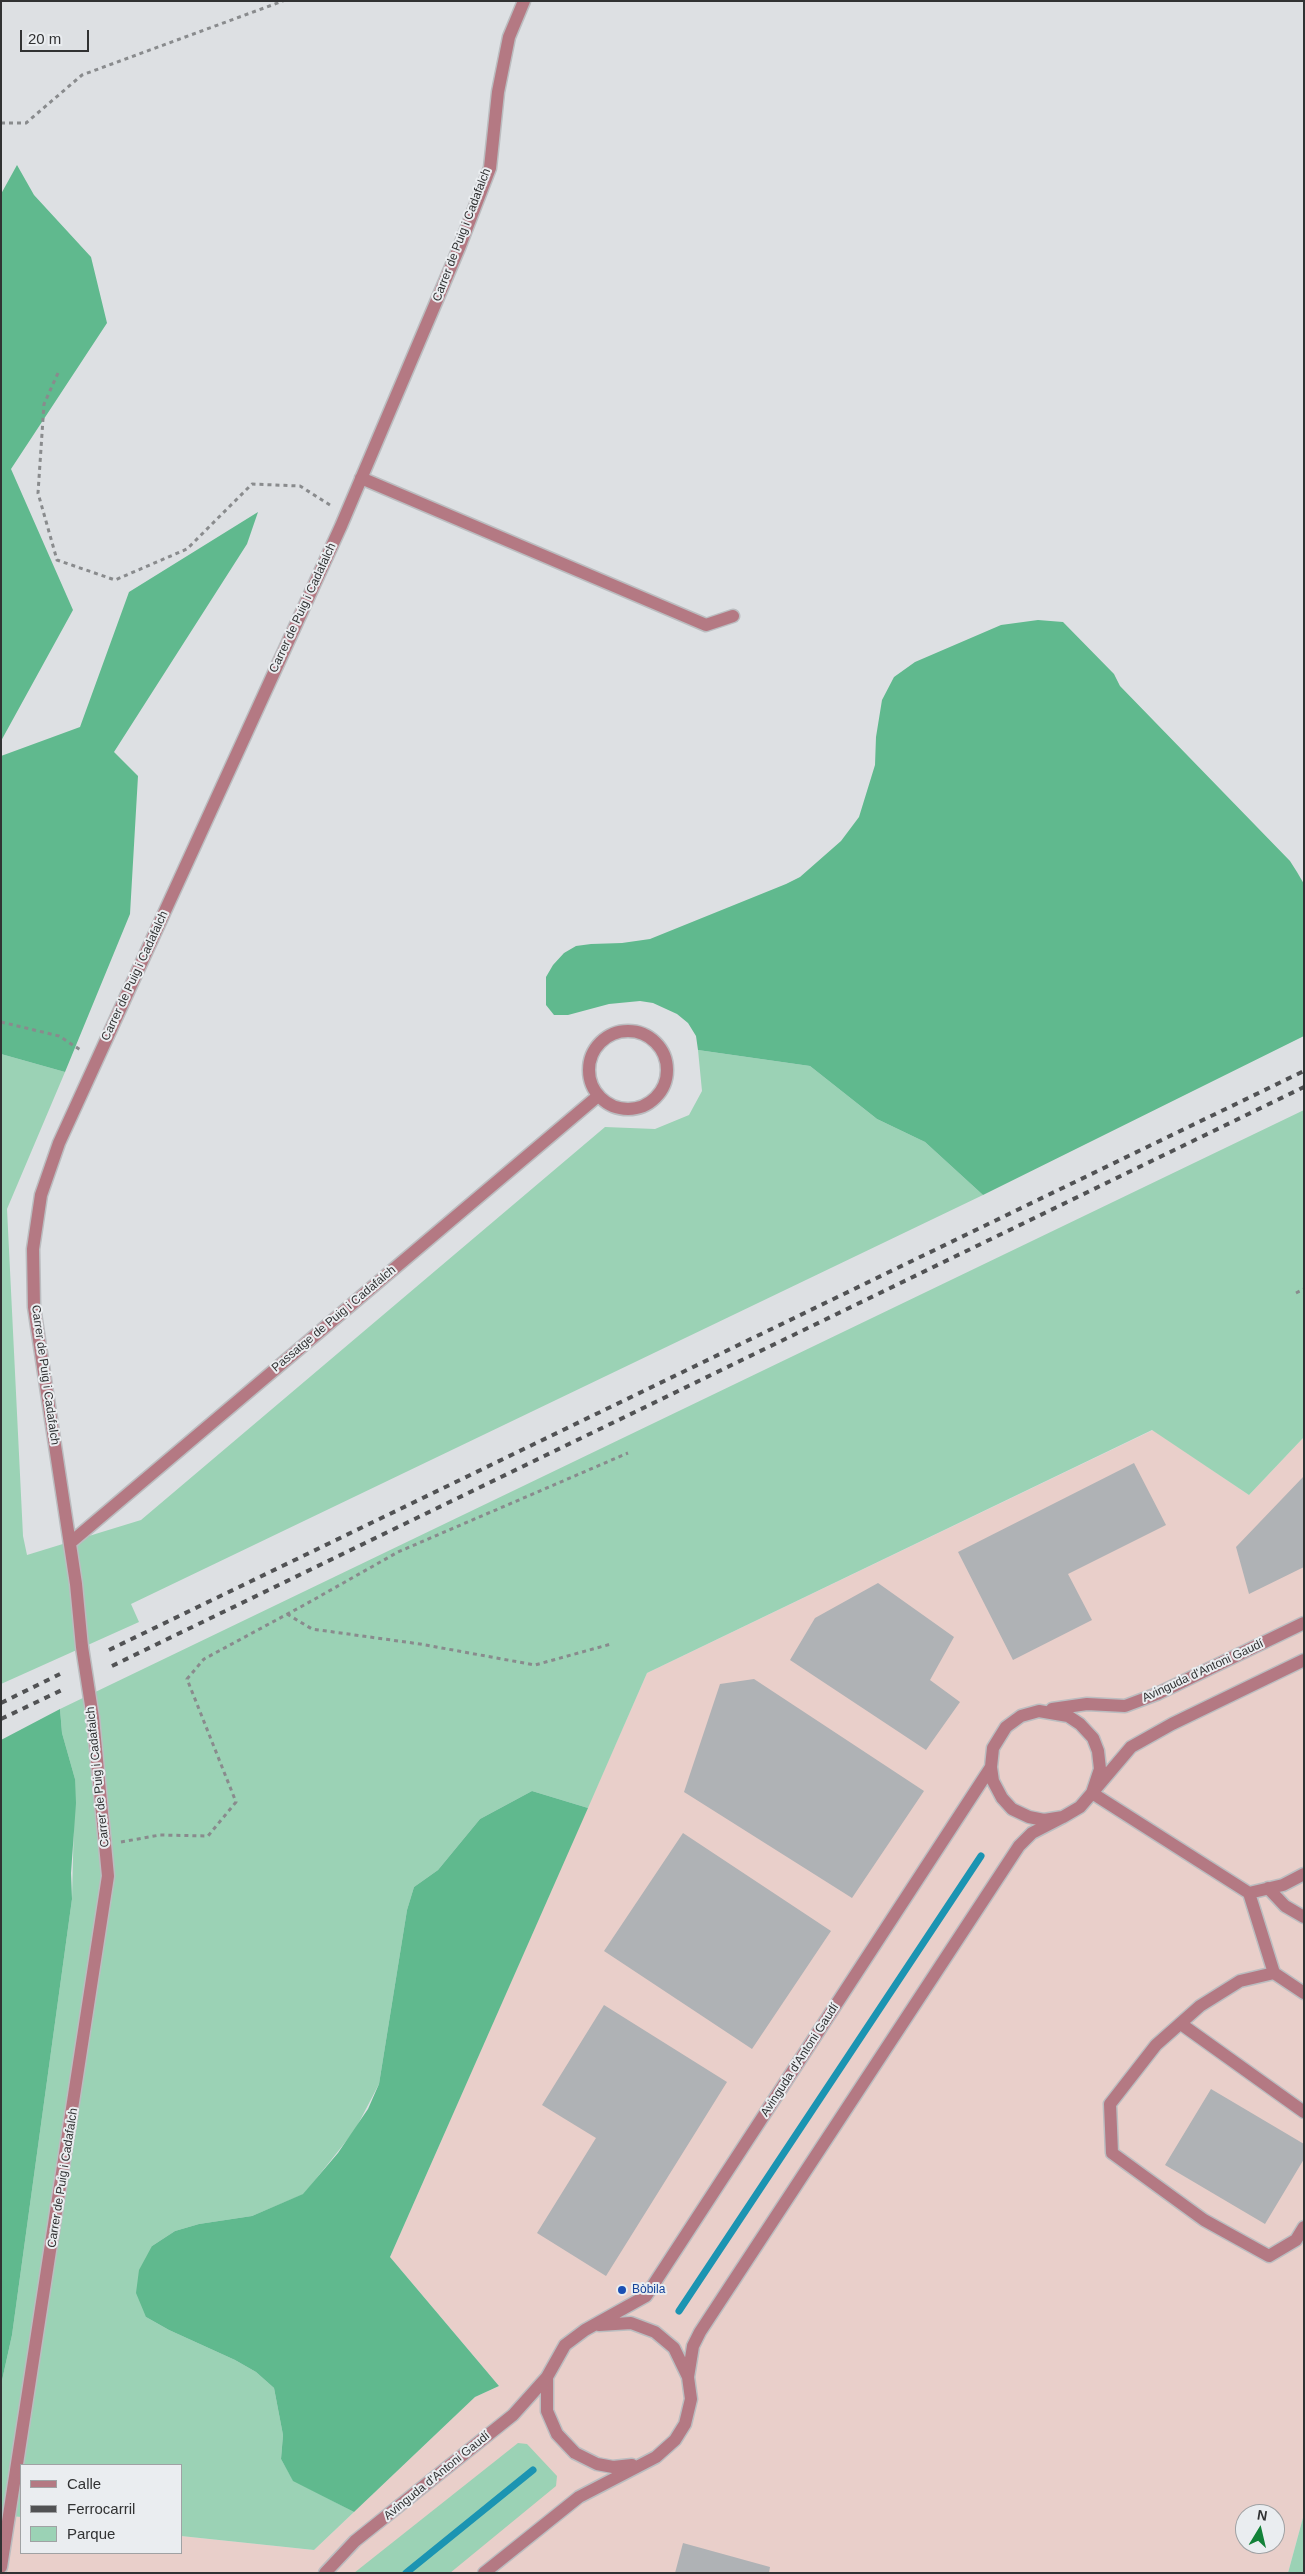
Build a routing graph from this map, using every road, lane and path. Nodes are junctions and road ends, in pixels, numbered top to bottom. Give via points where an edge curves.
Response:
1 (283, 1) edge
2 (524, 1) edge
3 (1, 123) edge
4 (58, 373) dead end
5 (361, 478) junction
6 (345, 515) junction
7 (733, 616) dead end
8 (1, 1022) edge
9 (96, 1061) junction
10 (598, 1096) junction
11 (1304, 1289) edge
12 (1296, 1293) dead end
13 (628, 1453) dead end
14 (70, 1543) junction
15 (287, 1613) junction
16 (1304, 1623) edge
17 (611, 1644) dead end
18 (1304, 1660) edge
19 (1040, 1711) junction
20 (991, 1767) junction
21 (1092, 1793) junction
22 (1063, 1817) junction
23 (105, 1844) junction
24 (1304, 1874) edge
25 (1268, 1888) junction
26 (1249, 1893) junction
27 (1304, 1917) edge
28 (1274, 1974) junction
29 (1304, 1993) edge
30 (1181, 2024) junction
31 (1304, 2112) edge
32 (1304, 2227) edge
33 (585, 2330) junction
34 (547, 2377) junction
35 (688, 2377) junction
36 (644, 2462) junction
37 (1, 2567) edge
38 (325, 2573) edge
39 (484, 2573) edge

1 - 3 path via 82,75 26,123
2 - 5 street, Carrer de Puig i Cadafalch via 509,37 498,92 490,168
4 - 6 path via 44,404 38,493 57,560 115,580 187,549 252,484 300,486
5 - 6 street, Carrer de Puig i Cadafalch
5 - 7 street via 706,626
6 - 9 street, Carrer de Puig i Cadafalch
8 - 9 path via 59,1036
9 - 14 street, Carrer de Puig i Cadafalch via 59,1143 41,1195 33,1249 34,1307
10 - 10 street via 589,1078 589,1064 599,1042 612,1034 630,1030 650,1037 660,1047 668,1071 665,1085 648,1104 627,1110 614,1107
10 - 14 street, Passatge de Puig i Cadafalch
11 - 12 path
13 - 15 path via 398,1552
14 - 23 street, Carrer de Puig i Cadafalch, bridge via 93,1718
15 - 17 path via 312,1629 534,1665
15 - 23 path via 204,1658 187,1679 236,1802 208,1836 160,1835
16 - 19 street, Avinguda d'Antoni Gaudí via 1157,1694 1125,1706 1087,1704
18 - 21 street via 1131,1747
19 - 20 street via 1021,1716 1006,1728 993,1748
19 - 21 street via 1068,1716 1093,1738 1100,1770
20 - 22 street via 993,1781 1012,1809 1044,1820
20 - 33 street, Avinguda d'Antoni Gaudí via 646,2296
21 - 22 street via 1080,1807
21 - 26 street
22 - 35 street, Avinguda d'Antoni Gaudí via 1032,1833 1019,1846 700,2332 693,2346
23 - 37 street, Carrer de Puig i Cadafalch via 108,1876 101,1933
24 - 25 street via 1283,1885
25 - 26 street
25 - 27 street via 1285,1906
26 - 28 street
28 - 29 street
28 - 30 street via 1240,1981 1200,2006
30 - 31 street
30 - 32 street via 1156,2045 1110,2104 1112,2153 1204,2220 1268,2256 1296,2240
33 - 34 street, Avinguda d'Antoni Gaudí via 565,2345
33 - 35 street, Avinguda d'Antoni Gaudí via 605,2323 631,2323 655,2332 674,2348
34 - 36 street, Avinguda d'Antoni Gaudí via 547,2411 557,2434 575,2453 597,2464 613,2467
34 - 38 street, Avinguda d'Antoni Gaudí via 513,2415 355,2541
35 - 36 street, Avinguda d'Antoni Gaudí via 691,2399 685,2424 675,2440 656,2457
36 - 39 street, Avinguda d'Antoni Gaudí via 579,2498

